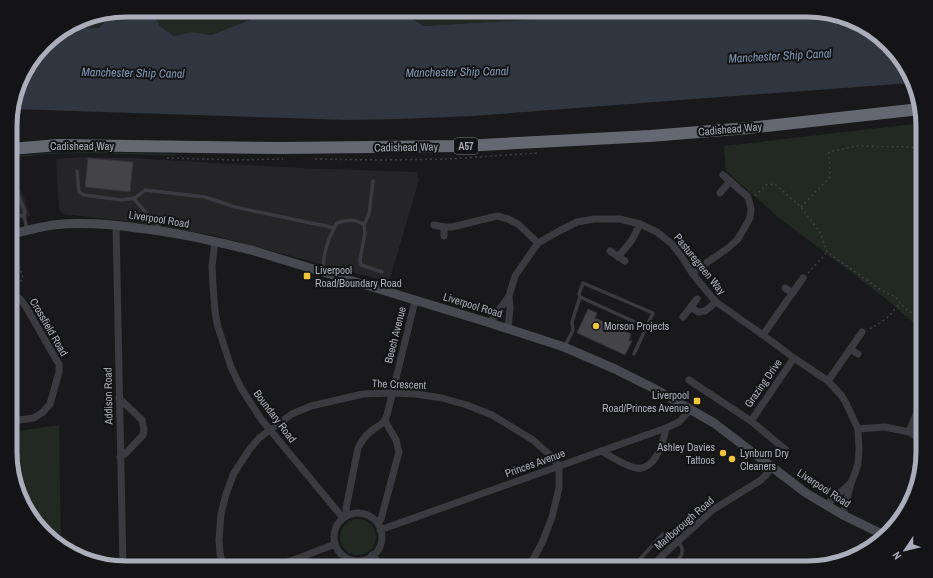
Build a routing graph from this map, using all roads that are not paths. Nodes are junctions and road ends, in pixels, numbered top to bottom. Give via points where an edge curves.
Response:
1 (915, 110) edge
2 (17, 148) edge
3 (77, 171) dead end
4 (723, 175) dead end
5 (373, 181) dead end
6 (730, 181) junction
7 (17, 193) edge
8 (720, 193) dead end
9 (133, 198) junction
10 (17, 215) edge
11 (24, 216) junction
12 (640, 224) junction
13 (116, 225) junction
14 (364, 225) junction
15 (434, 225) dead end
16 (334, 228) junction
17 (444, 228) junction
18 (27, 230) junction
19 (162, 231) junction
20 (17, 232) edge
21 (444, 236) dead end
22 (215, 241) junction
23 (538, 243) junction
24 (610, 251) dead end
25 (618, 256) junction
26 (625, 261) dead end
27 (323, 272) junction
28 (382, 272) dead end
29 (692, 273) junction
30 (803, 278) road end
31 (785, 288) dead end
32 (793, 293) junction
33 (509, 296) junction
34 (17, 297) edge
35 (580, 298) junction
36 (697, 299) dead end
37 (416, 300) junction
38 (716, 302) junction
39 (690, 307) junction
40 (683, 317) dead end
41 (490, 323) junction
42 (646, 327) junction
43 (508, 329) junction
44 (862, 332) road end
45 (763, 335) junction
46 (564, 347) junction
47 (850, 349) junction
48 (634, 354) dead end
49 (858, 354) dead end
50 (794, 358) junction
51 (689, 380) dead end
52 (828, 381) junction
53 (392, 393) junction
54 (119, 398) junction
55 (691, 409) junction
56 (916, 414) edge
57 (17, 420) edge
58 (751, 421) junction
59 (385, 422) junction
60 (666, 428) junction
61 (858, 429) junction
62 (270, 430) junction
63 (909, 432) junction
64 (916, 436) edge
65 (786, 450) dead end
66 (602, 451) junction
67 (120, 457) junction
68 (559, 466) junction
69 (772, 467) junction
70 (851, 482) junction
71 (826, 505) junction
72 (843, 515) junction
73 (345, 517) junction
74 (379, 527) junction
75 (880, 533) edge
76 (678, 541) junction
77 (335, 544) junction
78 (372, 555) junction
79 (353, 560) joint
80 (123, 561) edge
81 (221, 561) edge
82 (290, 561) edge
83 (378, 561) edge
84 (532, 561) edge
85 (638, 561) edge
86 (658, 561) edge
87 (676, 561) edge

1 - 2 highway, Cadishead Way / A57 via 650,136 462,146 281,148 58,145
3 - 9 lane via 79,192 84,195 122,200
4 - 6 street
5 - 14 lane via 369,214
6 - 8 street
6 - 29 street via 748,197 754,207 750,218 738,239
7 - 11 lane via 25,212
9 - 16 lane via 145,190 206,197 235,207
9 - 19 lane
10 - 11 lane
11 - 18 lane
12 - 23 street, Pasturegreen Way via 620,219 577,222
12 - 25 street via 632,240
12 - 29 street, Pasturegreen Way via 657,232 672,244
13 - 18 main road, Liverpool Road via 84,223
13 - 19 main road, Liverpool Road
13 - 54 street, Addison Road
14 - 16 lane via 353,220 337,223
14 - 28 lane via 360,260 362,265
15 - 17 street
16 - 27 lane via 323,258
17 - 21 street
17 - 23 street via 497,216 518,224
18 - 20 main road, Liverpool Road
19 - 22 main road, Liverpool Road
22 - 27 main road, Liverpool Road
22 - 62 street, Boundary Road via 212,266 218,327 241,388
23 - 33 street, Pasturegreen Way via 515,276
24 - 25 street
25 - 26 street
27 - 37 main road, Liverpool Road
29 - 38 street, Pasturegreen Way
30 - 32 street
31 - 32 street
32 - 45 street
33 - 41 street, Pasturegreen Way
33 - 43 street, Pasturegreen Way
34 - 57 street, Crossfield Road via 26,307 59,364 50,404 34,418
35 - 42 lane
35 - 42 lane via 583,283 653,313
35 - 46 lane via 572,322 573,330
36 - 39 street
37 - 41 main road, Liverpool Road
37 - 53 street, Beech Avenue
38 - 39 street via 705,311 698,312
38 - 45 street, Pasturegreen Way
39 - 40 street
41 - 43 main road, Liverpool Road
42 - 48 lane
43 - 46 main road, Liverpool Road
44 - 47 street
45 - 50 street, Pasturegreen Way
46 - 55 main road, Liverpool Road via 653,388
47 - 49 street
47 - 52 street
50 - 52 street, Pasturegreen Way
50 - 58 street, Grazing Drive
51 - 58 street, Grazing Drive
52 - 61 street, Pasturegreen Way via 846,402
53 - 59 street, Beech Avenue
53 - 62 street, The Crescent via 363,394 311,406 292,414
53 - 68 street, The Crescent via 442,398 492,415 533,440
54 - 67 street, Addison Road
54 - 67 street via 142,420 144,430 143,436
55 - 60 street, Princes Avenue via 679,422
55 - 69 main road, Liverpool Road via 714,423
56 - 63 street
58 - 65 street, Grazing Drive
59 - 73 street via 370,432 358,448
59 - 74 street via 396,440 399,452
60 - 66 street, Princes Avenue
60 - 66 street via 659,451 653,461 644,468 632,467
61 - 63 street via 885,427
61 - 70 street, Pasturegreen Way via 858,464
62 - 73 street, Boundary Road
62 - 81 street, The Crescent via 249,450 234,473 226,494 219,540
63 - 64 street
66 - 68 street, Princes Avenue
67 - 80 street, Addison Road
68 - 74 street, Princes Avenue
68 - 84 street via 560,488 552,517
69 - 71 main road, Liverpool Road
69 - 76 street, Marlborough Road via 761,480 714,509
70 - 71 street, Pasturegreen Way
70 - 72 street, Pasturegreen Way
71 - 72 main road, Liverpool Road
72 - 75 main road, Liverpool Road
73 - 74 street via 355,513 364,514 372,518
73 - 77 street via 335,530
74 - 78 street via 381,539
76 - 85 lane via 670,534 662,534
76 - 86 street, Marlborough Road
76 - 87 lane via 683,552
77 - 79 street via 345,557
77 - 82 street
78 - 79 street via 363,560
78 - 83 street

